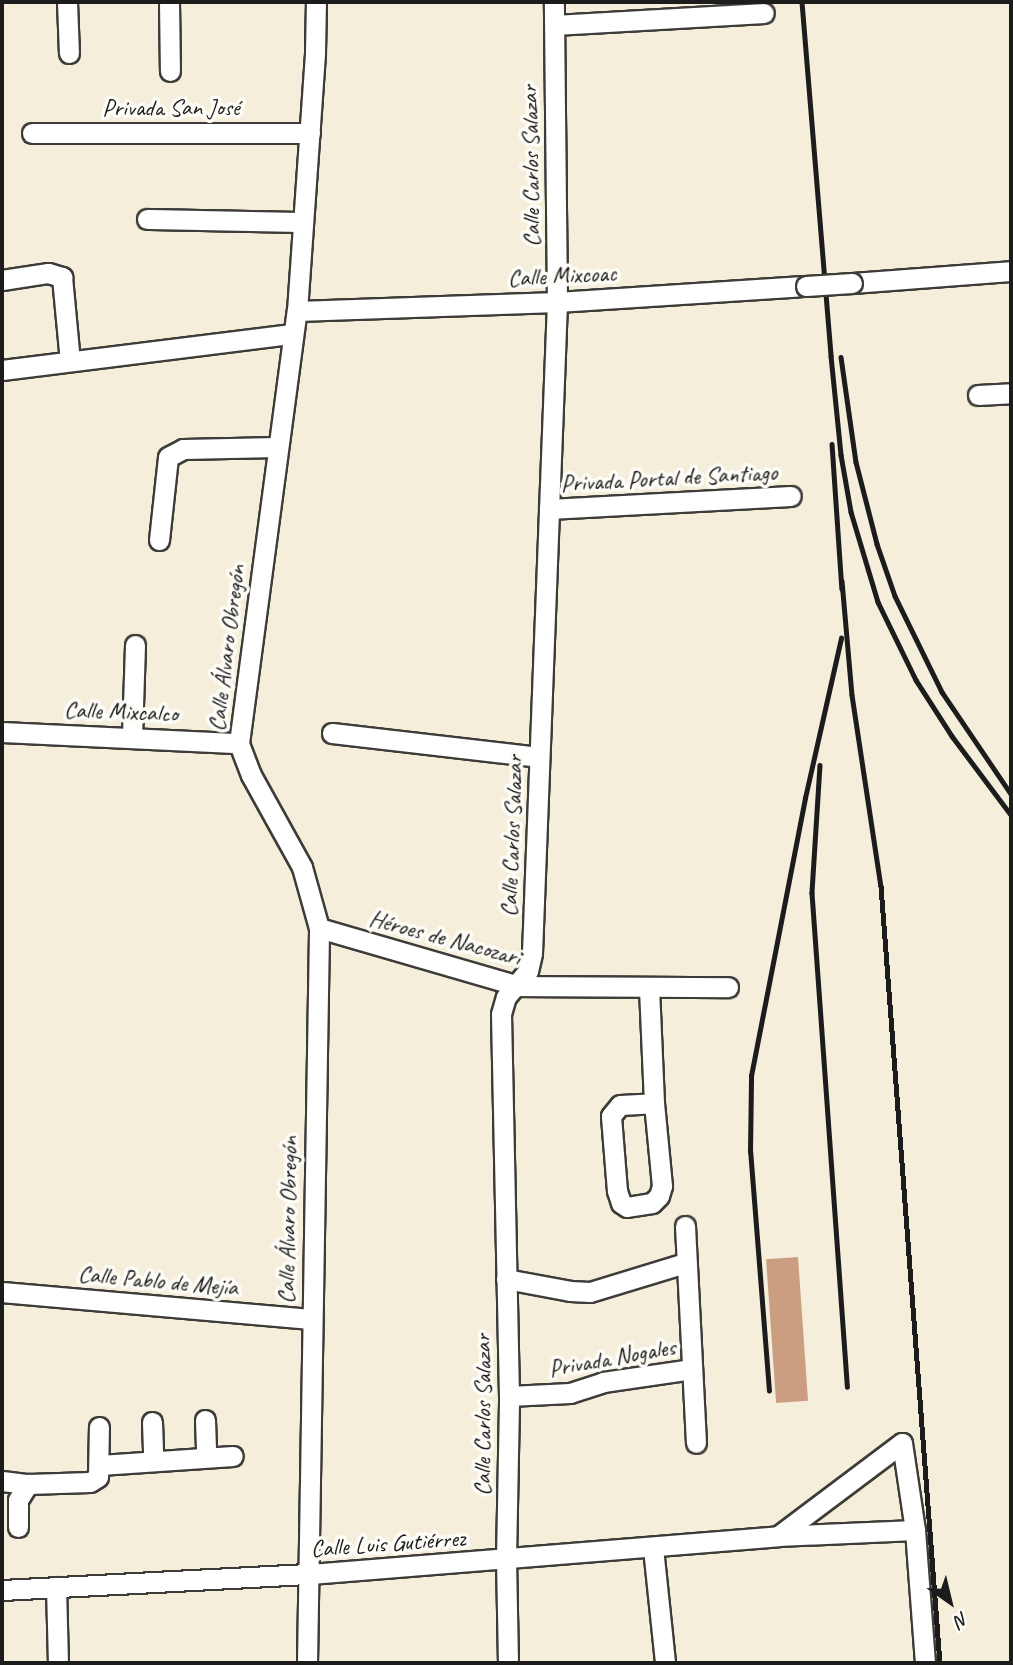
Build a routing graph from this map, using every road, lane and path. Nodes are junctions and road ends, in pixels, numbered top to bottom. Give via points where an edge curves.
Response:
1 (67, 2) edge
2 (169, 2) edge
3 (316, 2) edge
4 (554, 2) edge
5 (722, 10) edge
6 (764, 13) dead end
7 (555, 25) junction
8 (69, 54) dead end
9 (170, 71) dead end
10 (32, 133) dead end
11 (310, 133) junction
12 (147, 219) dead end
13 (303, 222) junction
14 (1011, 271) edge
15 (2, 280) edge
16 (557, 302) junction
17 (297, 311) junction
18 (292, 334) junction
19 (70, 361) junction
20 (2, 370) edge
21 (1011, 393) edge
22 (978, 395) dead end
23 (277, 447) junction
24 (791, 496) dead end
25 (549, 509) junction
26 (159, 540) dead end
27 (135, 645) dead end
28 (2, 732) edge
29 (332, 733) dead end
30 (132, 736) junction
31 (239, 743) junction
32 (539, 757) junction
33 (319, 928) junction
34 (518, 986) junction
35 (728, 987) dead end
36 (649, 988) junction
37 (654, 1104) junction
38 (685, 1226) dead end
39 (685, 1263) junction
40 (506, 1279) junction
41 (2, 1292) edge
42 (310, 1319) junction
43 (692, 1369) junction
44 (509, 1396) junction
45 (205, 1420) dead end
46 (152, 1422) dead end
47 (99, 1427) dead end
48 (696, 1443) dead end
49 (233, 1456) dead end
50 (206, 1457) junction
51 (153, 1460) junction
52 (100, 1469) junction
53 (2, 1482) edge
54 (28, 1484) junction
55 (18, 1527) dead end
56 (915, 1530) junction
57 (778, 1536) junction
58 (653, 1548) junction
59 (506, 1559) junction
60 (310, 1574) junction
61 (56, 1587) junction
62 (2, 1590) edge
63 (58, 1663) edge
64 (307, 1663) edge
65 (508, 1663) edge
66 (665, 1663) edge
67 (925, 1663) edge

1 - 8 street
2 - 9 street
3 - 11 street, Calle Álvaro Obregón
4 - 7 street, Calle Carlos Salazar
5 - 6 street
5 - 7 street
7 - 16 street, Calle Carlos Salazar
10 - 11 street, Privada San José
11 - 13 street, Calle Álvaro Obregón
12 - 13 street
13 - 17 street, Calle Álvaro Obregón
14 - 16 street, Calle Mixcoac, bridge
15 - 19 street via 48,272 62,277
16 - 17 street, Calle Mixcoac
16 - 25 street, Calle Carlos Salazar
17 - 18 street, Calle Álvaro Obregón
18 - 19 street
18 - 23 street, Calle Álvaro Obregón
19 - 20 street
21 - 22 street
23 - 26 street via 183,449 168,457
23 - 31 street, Calle Álvaro Obregón
24 - 25 street, Privada Portal de Santiago
25 - 32 street, Calle Carlos Salazar
27 - 30 street
28 - 30 street, Calle Mixcalco
29 - 32 street
30 - 31 street, Calle Mixcalco
31 - 33 street, Calle Álvaro Obregón via 251,775 302,867
32 - 34 street, Calle Carlos Salazar via 532,953
33 - 34 street, Héroes de Nacozari
33 - 42 street, Calle Álvaro Obregón
34 - 36 street, Héroes de Nacozari
34 - 40 street, Calle Carlos Salazar via 506,997 501,1014
35 - 36 street, Héroes de Nacozari
36 - 37 street
37 - 37 street via 662,1185 659,1196 644,1206 627,1207 617,1191 611,1115 620,1105
38 - 39 street
39 - 40 street via 590,1292
39 - 43 street
40 - 44 street, Calle Carlos Salazar
41 - 42 street, Calle Pablo de Mejía
42 - 60 street, Calle Álvaro Obregón
43 - 44 street, Privada Nogales via 603,1382 570,1393
43 - 48 street, Privada Nogales
44 - 59 street, Calle Carlos Salazar
45 - 50 street
46 - 51 street
47 - 52 street
49 - 50 street
50 - 51 street
51 - 52 street
52 - 54 street via 90,1482
53 - 54 street
54 - 55 street via 18,1500
56 - 57 street, Calle Luis Gutiérrez
56 - 57 street via 902,1443
56 - 67 street
57 - 58 street, Calle Luis Gutiérrez
58 - 59 street, Calle Luis Gutiérrez
58 - 66 street
59 - 60 street, Calle Luis Gutiérrez
59 - 65 street, Calle Carlos Salazar
60 - 61 street, Calle Luis Gutiérrez
60 - 64 street, Calle Álvaro Obregón
61 - 62 street, Calle Luis Gutiérrez
61 - 63 street

